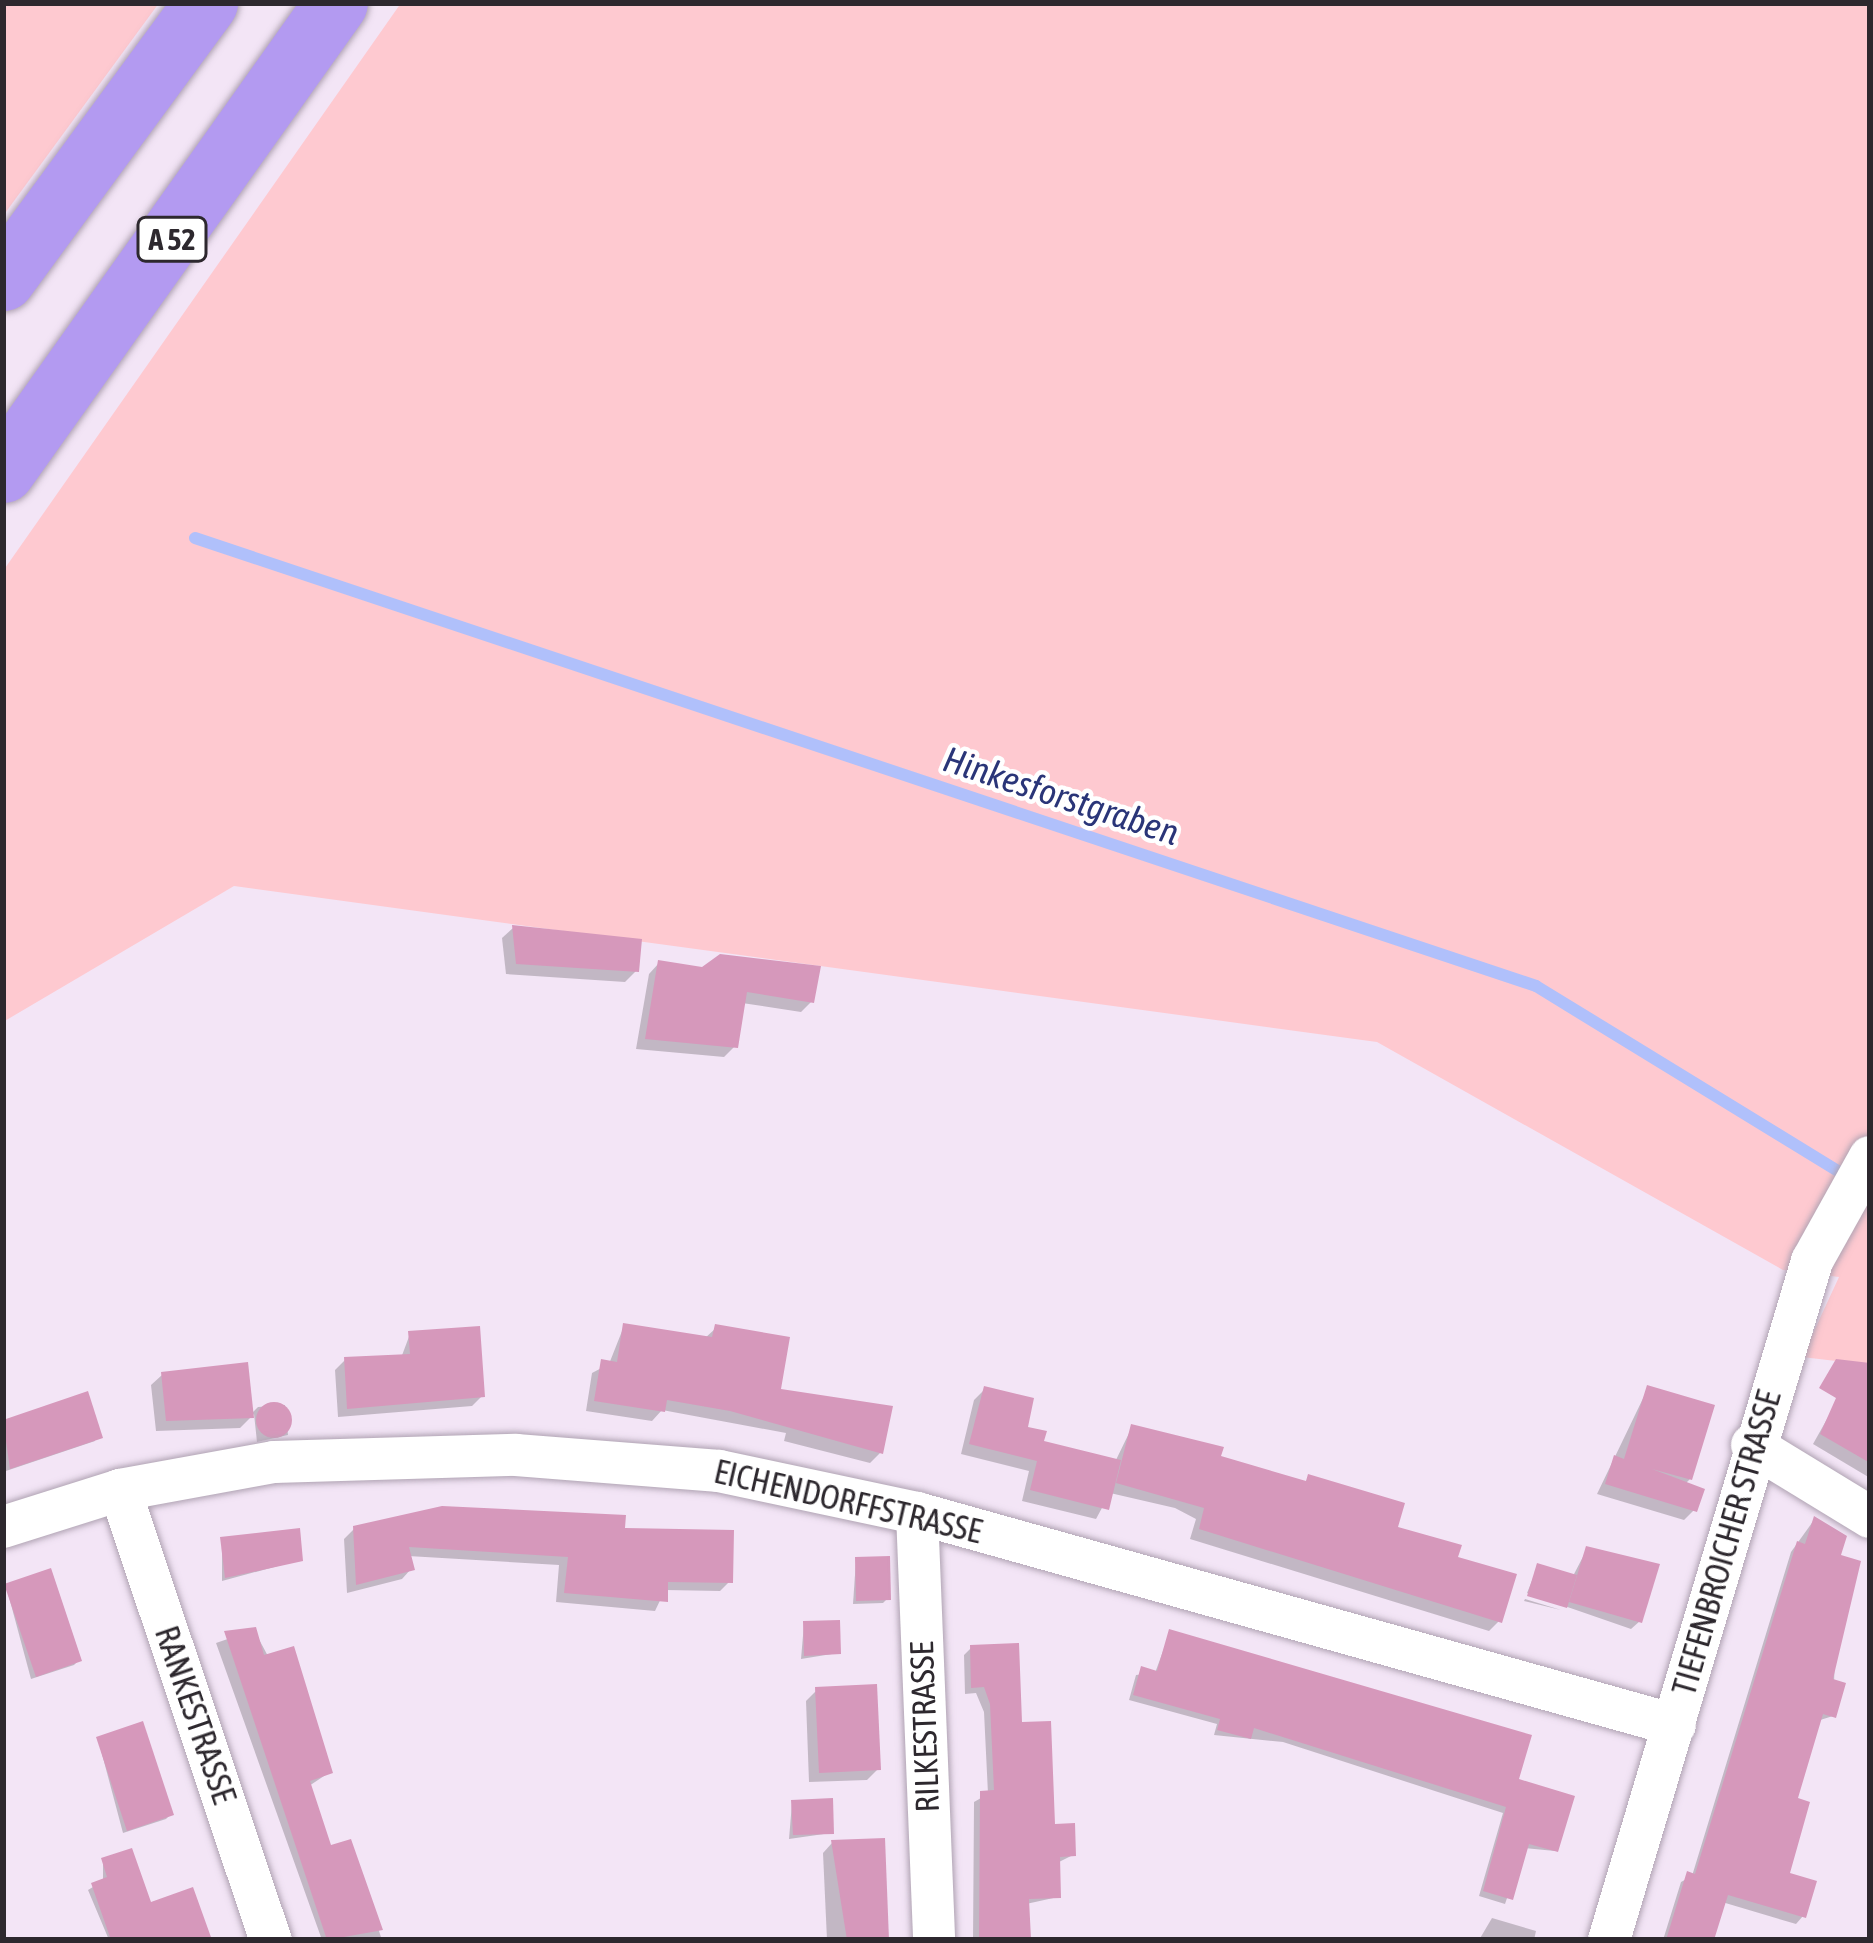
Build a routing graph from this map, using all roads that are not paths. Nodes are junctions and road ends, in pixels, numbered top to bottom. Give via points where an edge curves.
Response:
1 (206, 3) edge
2 (336, 3) edge
3 (3, 279) edge
4 (3, 471) edge
5 (1870, 1156) edge
6 (1752, 1445) junction
7 (120, 1490) junction
8 (917, 1514) junction
9 (1870, 1517) edge
10 (3, 1526) edge
11 (1675, 1726) junction
12 (271, 1940) edge
13 (934, 1940) edge
14 (1609, 1940) edge

1 - 3 highway
2 - 4 highway, A 52
5 - 6 street, TIEFENBROICHER STRASSE via 1812,1261
6 - 9 street
6 - 11 street, TIEFENBROICHER STRASSE
7 - 8 street, EICHENDORFFSTRASSE via 274,1462 516,1455 718,1471
7 - 10 street, EICHENDORFFSTRASSE
7 - 12 street, RANKESTRASSE
8 - 11 street, EICHENDORFFSTRASSE
8 - 13 street, RILKESTRASSE
11 - 14 street, TIEFENBROICHER STRASSE

